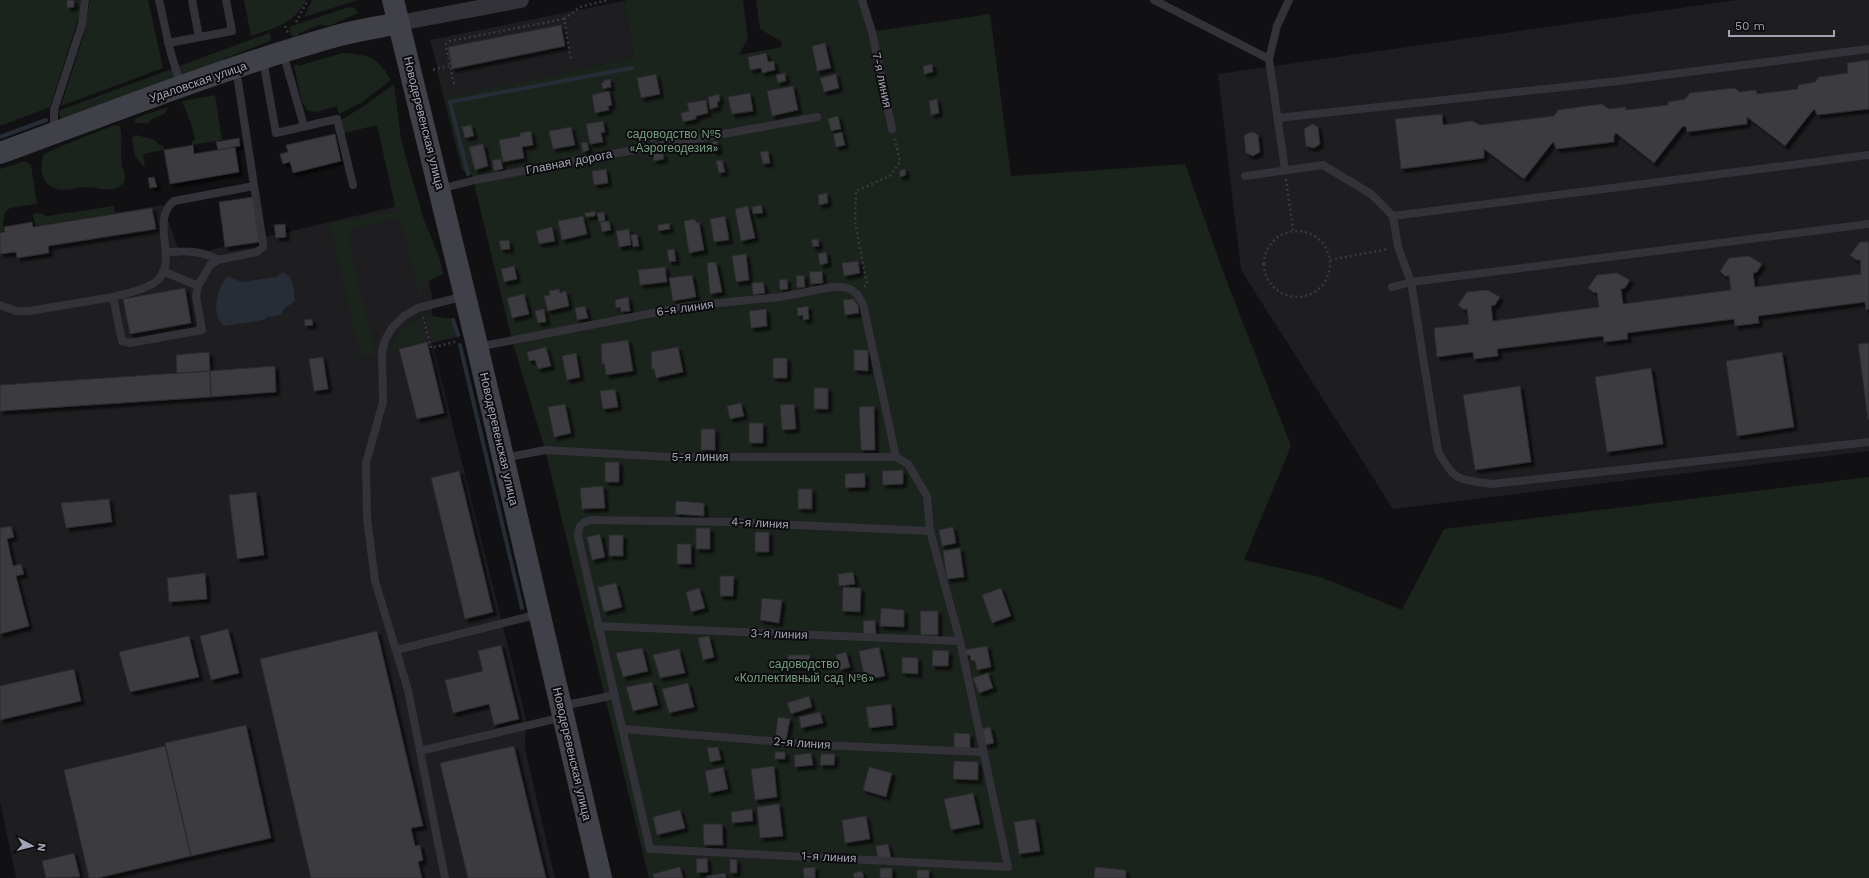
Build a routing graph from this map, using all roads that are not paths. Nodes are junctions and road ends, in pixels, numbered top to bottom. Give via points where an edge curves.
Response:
1 (85, 0) edge
2 (159, 0) edge
3 (192, 0) edge
4 (226, 0) edge
5 (393, 0) edge
6 (521, 0) edge
7 (862, 0) edge
8 (1154, 0) edge
9 (1289, 0) edge
10 (399, 23) junction
11 (199, 37) junction
12 (168, 43) junction
13 (1869, 49) edge
14 (273, 56) junction
15 (1269, 59) junction
16 (236, 68) junction
17 (181, 87) junction
18 (817, 117) dead end
19 (1278, 118) junction
20 (304, 126) junction
21 (892, 129) road end
22 (57, 132) junction
23 (0, 153) edge
24 (1869, 155) edge
25 (1285, 170) junction
26 (1245, 176) dead end
27 (353, 185) dead end
28 (254, 186) junction
29 (440, 189) junction
30 (1393, 216) junction
31 (1869, 224) edge
32 (166, 252) junction
33 (218, 260) junction
34 (163, 271) junction
35 (1411, 282) junction
36 (198, 286) junction
37 (1392, 287) dead end
38 (465, 296) junction
39 (113, 298) junction
40 (0, 305) edge
41 (470, 343) junction
42 (1869, 442) edge
43 (896, 457) junction
44 (504, 458) junction
45 (930, 531) junction
46 (540, 613) junction
47 (598, 626) junction
48 (960, 641) junction
49 (396, 650) junction
50 (615, 695) junction
51 (562, 711) junction
52 (623, 729) junction
53 (420, 751) junction
54 (982, 752) junction
55 (445, 878) edge
56 (601, 878) edge

1 - 22 lane via 82,24 54,110 54,126
2 - 12 lane
3 - 11 lane
4 - 11 lane via 232,30
5 - 10 main road, Новодеревенская улица
6 - 10 street
7 - 21 lane, 7-я линия via 872,32
8 - 15 lane
9 - 15 lane via 1277,26
10 - 14 main road, Удаловская улица via 341,35
10 - 29 main road, Новодеревенская улица
11 - 12 lane
12 - 17 lane
13 - 19 lane via 1618,81
14 - 16 main road, Удаловская улица
14 - 20 lane
14 - 20 lane via 276,133
15 - 19 lane
16 - 17 main road, Удаловская улица
16 - 28 lane
17 - 22 main road, Удаловская улица
18 - 29 lane, Главная дорога via 475,180
19 - 25 lane
20 - 27 lane via 337,119
22 - 23 main road, Удаловская улица
24 - 30 lane
25 - 26 lane
25 - 30 lane via 1323,165 1371,194
28 - 32 lane via 174,201 164,214
28 - 33 lane via 263,247 257,252
29 - 38 main road, Новодеревенская улица
30 - 35 lane via 1398,247
31 - 35 lane
32 - 33 lane via 200,252
32 - 34 lane
33 - 36 lane via 210,265
34 - 36 lane
34 - 39 lane via 151,285
35 - 37 lane
35 - 42 lane via 1438,452 1448,470 1462,480 1492,484
36 - 39 lane via 196,296 202,330 130,343 120,338
38 - 41 main road, Новодеревенская улица
38 - 49 lane via 418,308 404,316 384,340 383,402 366,463 367,518 375,581
39 - 40 lane via 29,312 16,311
41 - 43 lane, 6-я линия via 512,340 689,306 780,297 843,287 857,294 863,304
41 - 44 main road, Новодеревенская улица
43 - 44 lane, 5-я линия via 670,458 545,450
43 - 45 lane via 908,464 927,496
44 - 46 main road, Новодеревенская улица
45 - 47 lane, 4-я линия via 730,522 583,522 578,528 578,536
45 - 48 lane
46 - 49 lane
46 - 51 main road, Новодеревенская улица
47 - 48 lane, 3-я линия
47 - 50 lane
48 - 54 lane
49 - 53 lane via 408,690
50 - 51 lane
50 - 52 lane
51 - 53 lane
51 - 56 main road, Новодеревенская улица
52 - 54 lane, 2-я линия via 803,744
52 - 54 lane, 1-я линия via 650,849 1008,867
53 - 55 lane

